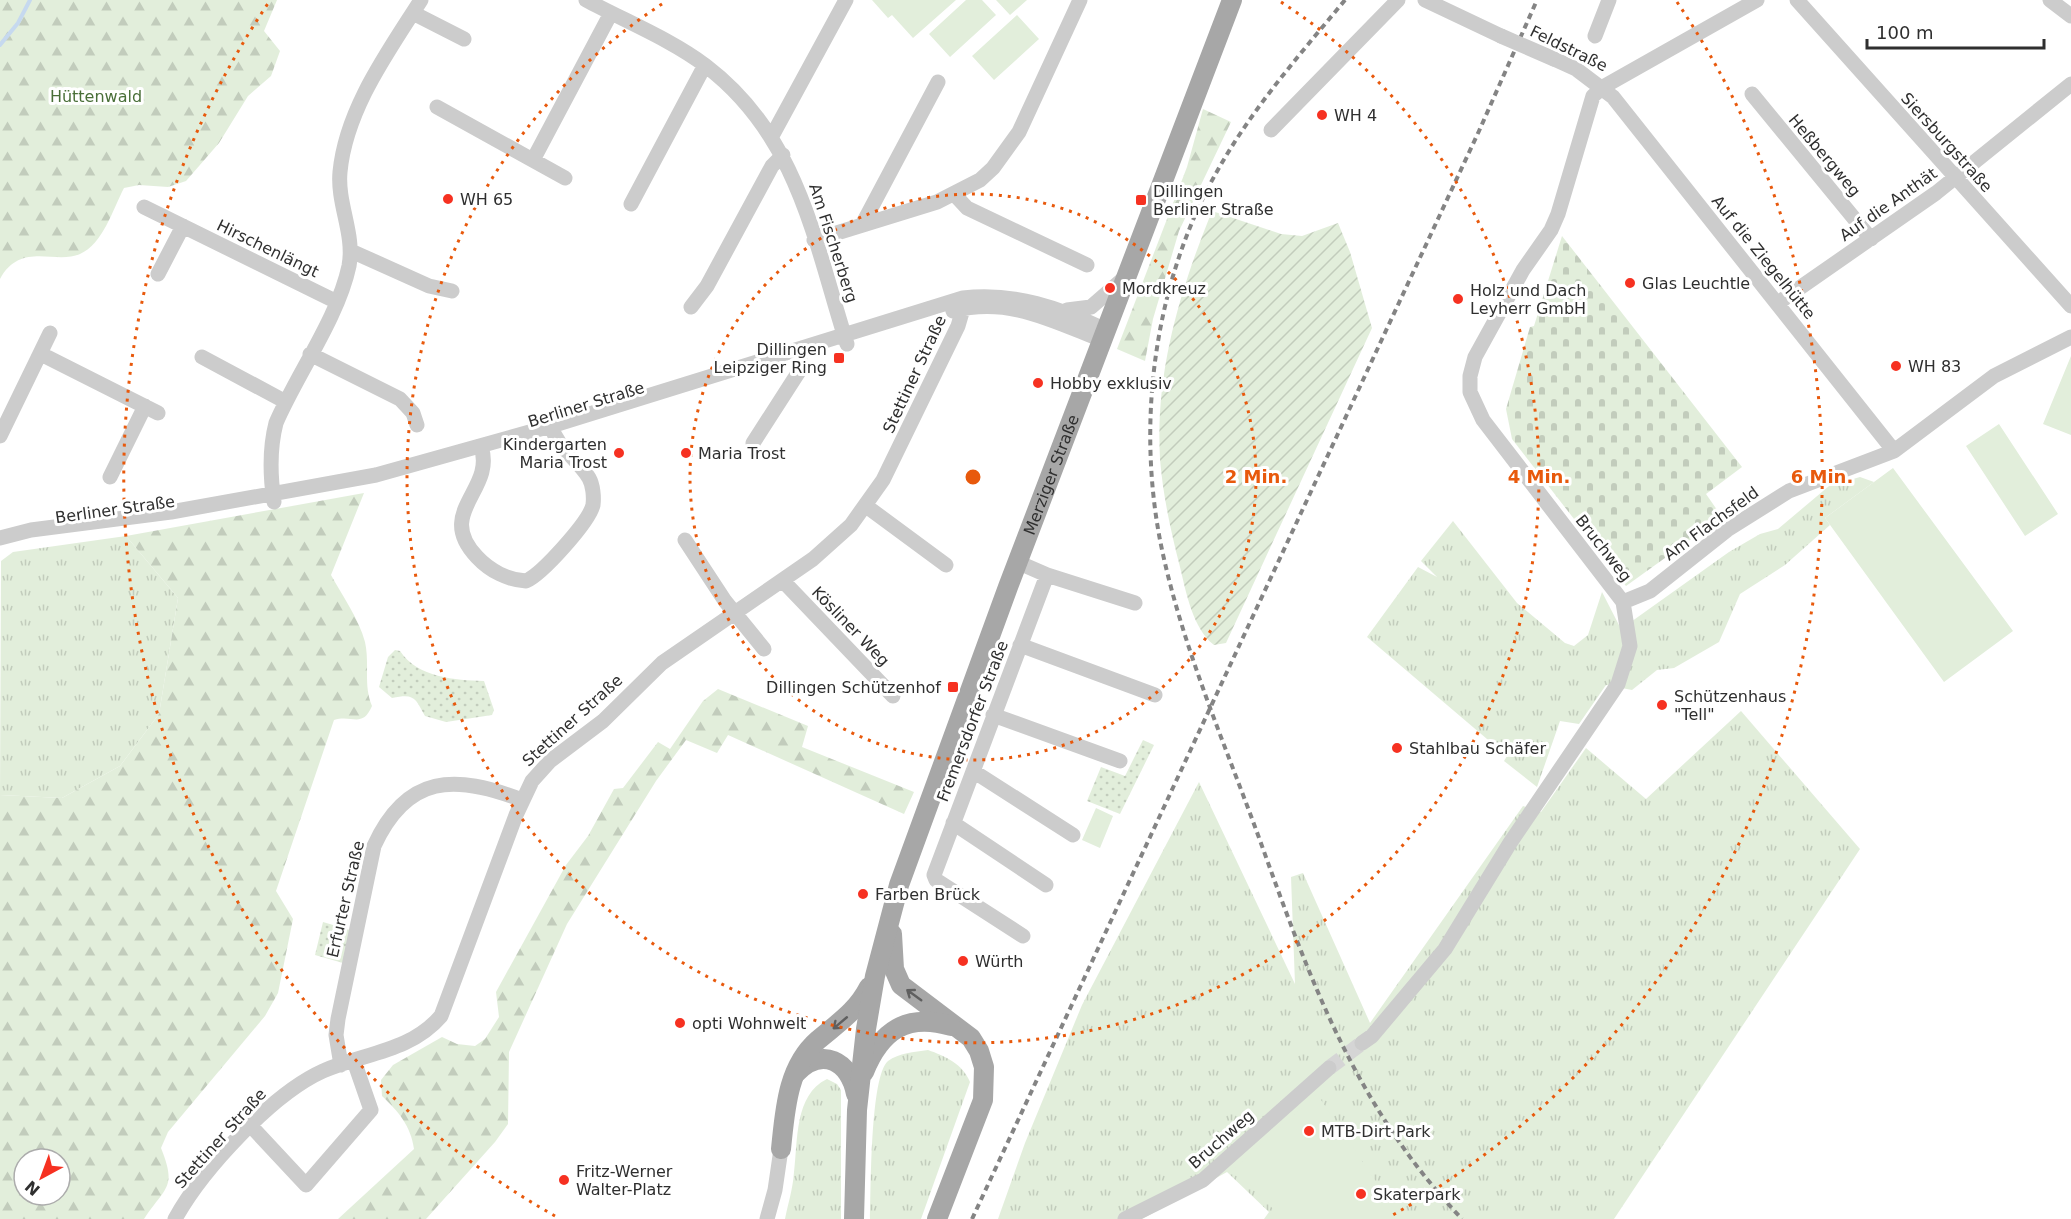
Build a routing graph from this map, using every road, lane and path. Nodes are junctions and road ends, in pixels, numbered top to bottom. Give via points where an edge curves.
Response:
1 (586, 0) edge
2 (846, 0) edge
3 (1080, 0) edge
4 (1232, 0) edge
5 (1398, 0) edge
6 (1425, 0) edge
7 (1609, 0) edge
8 (1757, 0) edge
9 (1797, 0) edge
10 (2050, 0) edge
11 (417, 6) edge
12 (611, 13) junction
13 (2071, 16) edge
14 (1595, 36) dead end
15 (464, 39) dead end
16 (705, 65) junction
17 (938, 82) dead end
18 (2071, 84) edge
19 (1603, 87) junction
20 (1752, 94) dead end
21 (437, 106) dead end
22 (1271, 130) dead end
23 (771, 136) junction
24 (783, 155) junction
25 (533, 160) junction
26 (565, 178) dead end
27 (1955, 178) junction
28 (954, 194) junction
29 (631, 204) dead end
30 (144, 207) dead end
31 (862, 225) junction
32 (183, 226) junction
33 (1871, 238) junction
34 (814, 240) junction
35 (351, 251) junction
36 (1087, 265) dead end
37 (158, 274) dead end
38 (1127, 274) junction
39 (452, 291) dead end
40 (337, 302) junction
41 (963, 303) junction
42 (1778, 303) junction
43 (2071, 306) edge
44 (691, 307) dead end
45 (1061, 310) junction
46 (50, 333) dead end
47 (1104, 335) junction
48 (2071, 337) edge
49 (846, 340) junction
50 (41, 354) junction
51 (310, 354) junction
52 (799, 355) junction
53 (202, 357) dead end
54 (286, 402) junction
55 (417, 425) dead end
56 (552, 429) junction
57 (0, 436) edge
58 (753, 443) dead end
59 (482, 450) junction
60 (1894, 451) junction
61 (110, 477) dead end
62 (273, 498) junction
63 (866, 506) junction
64 (0, 538) edge
65 (685, 540) dead end
66 (0, 546) edge
67 (1017, 562) junction
68 (946, 565) dead end
69 (1047, 575) junction
70 (783, 580) junction
71 (1623, 602) junction
72 (1135, 603) dead end
73 (735, 613) junction
74 (1020, 645) junction
75 (764, 650) dead end
76 (1155, 695) dead end
77 (893, 696) dead end
78 (993, 716) junction
79 (1120, 762) dead end
80 (973, 771) junction
81 (522, 800) junction
82 (953, 823) junction
83 (1073, 835) dead end
84 (1046, 885) dead end
85 (897, 894) junction
86 (1023, 936) dead end
87 (875, 976) junction
88 (962, 1029) junction
89 (1362, 1043) tunnel mouth
90 (347, 1063) junction
91 (1329, 1068) tunnel mouth
92 (860, 1083) junction
93 (791, 1084) junction
94 (857, 1106) junction
95 (251, 1126) junction
96 (781, 1149) joint
97 (176, 1219) edge
98 (767, 1219) edge
99 (854, 1219) edge
100 (937, 1219) edge
101 (1125, 1219) edge

1 - 12 street, Am Fischerberg
2 - 23 street
3 - 28 street via 1007,152 980,180
4 - 38 main road, Merziger Straße
5 - 22 street
6 - 19 street, Feldstraße, bridge via 1576,69
7 - 14 street
8 - 19 street, Feldstraße
9 - 27 street, Siersburgstraße
10 - 13 street
11 - 15 street
11 - 35 street via 362,99 345,139 339,173
12 - 16 street, Am Fischerberg
12 - 25 street
16 - 23 street, Am Fischerberg via 734,91
16 - 29 street
17 - 31 street
18 - 27 street, Auf die Anthät
19 - 42 street, Auf die Ziegelhütte
19 - 71 street, Bruchweg via 1593,96 1558,214 1522,270 1475,357 1470,392 1490,429
20 - 33 street, Heßbergweg
21 - 25 street
23 - 24 street, Am Fischerberg
24 - 34 street, Am Fischerberg via 798,186
24 - 44 street via 772,166 707,286
25 - 26 street
27 - 33 street, Auf die Anthät
27 - 43 street, Siersburgstraße
28 - 31 street
28 - 36 street via 967,208
30 - 32 street, Hirschenlängt
31 - 34 street
32 - 37 street
32 - 40 street, Hirschenlängt
33 - 42 street, Auf die Anthät
34 - 49 street, Am Fischerberg
35 - 39 street via 429,286
35 - 40 street
38 - 45 street, Berliner Straße via 1091,307
38 - 47 main road, Merziger Straße
40 - 51 street
41 - 45 street, Berliner Straße via 1003,297
41 - 47 street, Berliner Straße via 1025,310
41 - 49 street, Berliner Straße
41 - 63 street, Stettiner Straße via 958,326 898,452
42 - 60 street, Auf die Ziegelhütte
45 - 47 street, Berliner Straße
46 - 50 street
47 - 67 main road, Merziger Straße
48 - 60 street, Am Flachsfeld via 1994,376
49 - 52 street, Berliner Straße
50 - 57 street
50 - 61 street via 151,410
51 - 54 street
51 - 55 street via 400,399 413,413
52 - 56 street, Berliner Straße
52 - 58 street via 798,373
53 - 54 street
54 - 62 street via 271,444
56 - 59 street, Berliner Straße
56 - 59 street via 557,442 590,479 592,506 586,519 546,565 526,581 499,574 480,561 462,535 463,512 484,464
59 - 62 street, Berliner Straße via 378,483
60 - 71 street, Am Flachsfeld via 1789,491 1728,530 1650,591
62 - 64 street, Berliner Straße via 31,530
62 - 66 street, Berliner Straße via 172,520 32,538
63 - 68 street
63 - 70 street, Stettiner Straße via 838,539
65 - 73 street
67 - 69 street
67 - 85 main road, Merziger Straße
69 - 72 street
69 - 74 street, Fremersdorfer Straße
70 - 73 street, Stettiner Straße
70 - 77 street, Kösliner Weg
71 - 89 street, Bruchweg via 1629,646 1618,684 1510,843 1445,949
73 - 75 street
73 - 81 street, Stettiner Straße via 662,663 603,721 550,761 531,781
74 - 76 street
74 - 78 street, Fremersdorfer Straße
78 - 79 street
78 - 80 street, Fremersdorfer Straße
80 - 82 street, Fremersdorfer Straße
80 - 83 street
81 - 90 street, Stettiner Straße via 441,1016 406,1043
81 - 90 street, Erfurter Straße via 479,785 438,785 408,799 383,825 374,846 338,1020 336,1035
82 - 84 street
82 - 86 street, Fremersdorfer Straße via 934,875 936,880
85 - 87 main road
88 -> 85 main road via 907,990 896,977 892,955
87 - 92 main road
87 -> 93 main road via 845,1020 809,1050
88 - 92 main road via 917,1020 899,1026 875,1054
88 - 100 main road via 979,1051 984,1067 983,1100
90 - 95 street, Stettiner Straße via 285,1094
90 - 95 street, Erfurter Straße via 371,1110 306,1185
91 - 101 street, Bruchweg via 1203,1180
92 - 94 main road
93 - 94 main road via 808,1063 820,1059 838,1063 851,1076
93 - 96 main road
94 - 99 main road
95 - 97 street, Stettiner Straße via 215,1165
96 - 98 street

